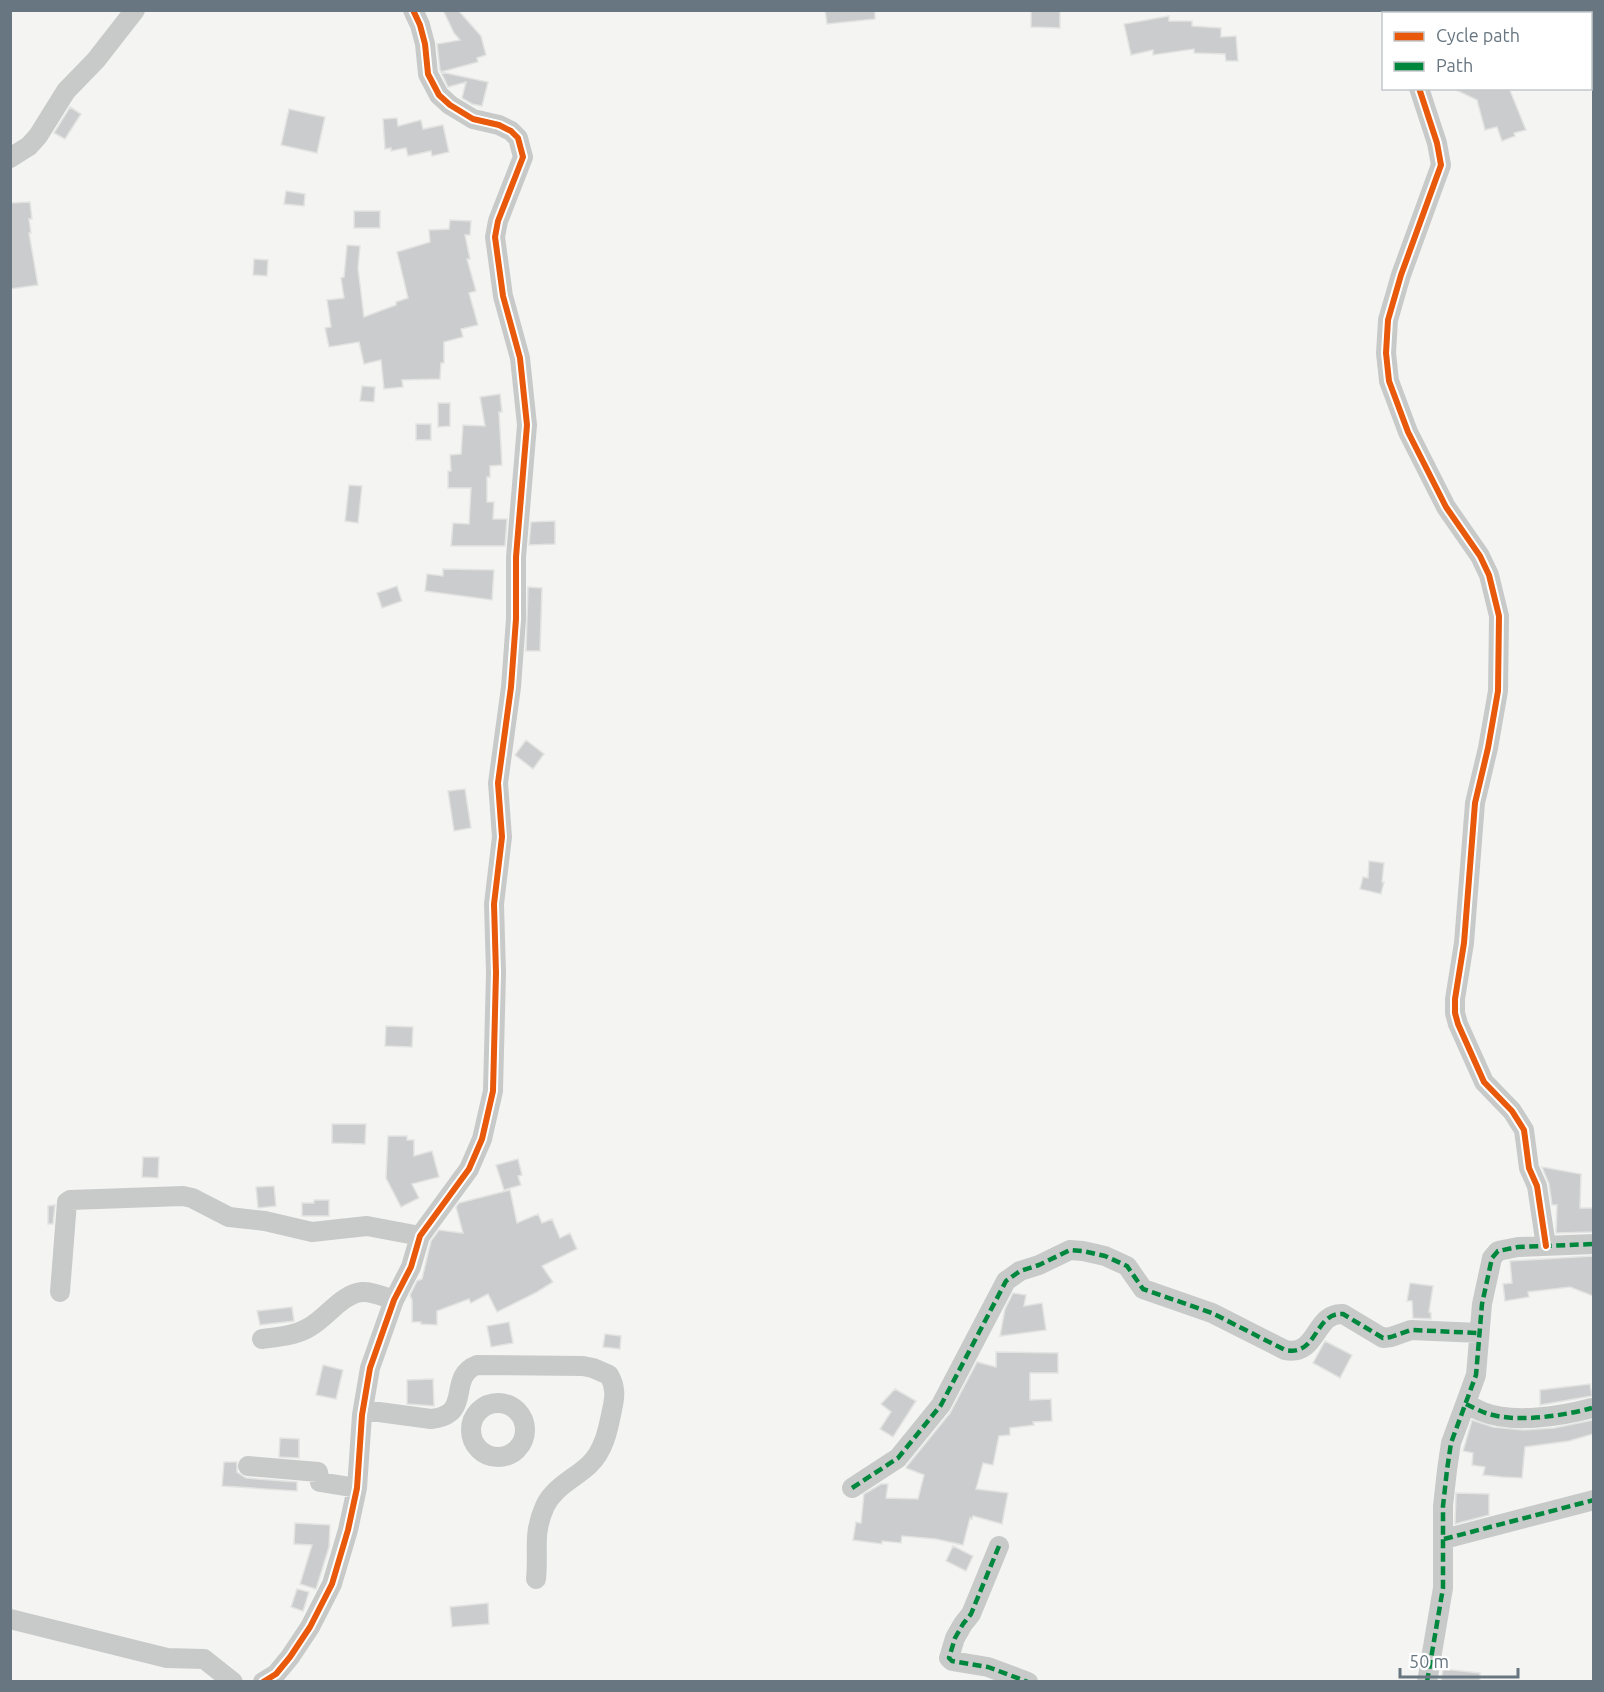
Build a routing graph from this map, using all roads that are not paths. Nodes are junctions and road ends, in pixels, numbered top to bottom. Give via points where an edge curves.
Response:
1 (135, 10) edge
2 (413, 10) edge
3 (1420, 90) edge
4 (10, 158) edge
5 (420, 1236) junction
6 (1593, 1244) edge
7 (1546, 1246) junction
8 (60, 1292) dead end
9 (394, 1300) junction
10 (1479, 1333) junction
11 (262, 1339) dead end
12 (1466, 1404) junction
13 (1592, 1408) dead end
14 (364, 1410) junction
15 (450, 1413) junction
16 (472, 1420) dead end
17 (248, 1466) dead end
18 (357, 1488) junction
19 (852, 1488) dead end
20 (1593, 1500) edge
21 (1444, 1539) junction
22 (999, 1546) dead end
23 (536, 1579) dead end
24 (10, 1619) edge
25 (233, 1682) edge
26 (264, 1682) edge
27 (1028, 1682) edge
28 (1427, 1682) edge

1 - 4 street via 66,91 29,146
2 - 5 street via 425,44 428,74 439,95 462,113 511,131 522,148 523,156 495,237 503,296 520,358 527,425 511,687 498,783 502,837 494,904 493,1091 482,1139 469,1169
3 - 7 street via 1441,165 1388,320 1389,381 1408,432 1446,507 1489,575 1499,616 1498,691 1475,803 1455,1013 1484,1082 1524,1130
5 - 8 street via 367,1226 312,1232 229,1217 183,1196 70,1200
5 - 9 street via 411,1267
6 - 7 street
7 - 10 street via 1498,1251 1492,1258
9 - 11 street via 365,1291 357,1293 308,1328
9 - 14 street via 370,1368
10 - 12 street via 1476,1375
10 - 19 street via 1411,1330 1383,1338 1343,1314 1336,1314 1324,1322 1303,1349 1285,1350 1212,1313 1143,1289 1120,1262 1070,1250 1020,1270 1006,1281 941,1405 898,1458
12 - 13 street via 1485,1413 1525,1417
12 - 21 street via 1451,1443 1446,1470
14 - 15 street via 431,1419
14 - 18 street
15 - 16 street
15 - 23 street via 458,1401 461,1378 477,1365 583,1366 603,1371 611,1379 615,1391 601,1449 545,1505 536,1531
17 - 18 street via 318,1472 321,1482
18 - 26 street via 332,1584 290,1657
20 - 21 street
21 - 28 street via 1443,1588
22 - 27 street via 950,1658
24 - 25 street via 167,1658 204,1659

